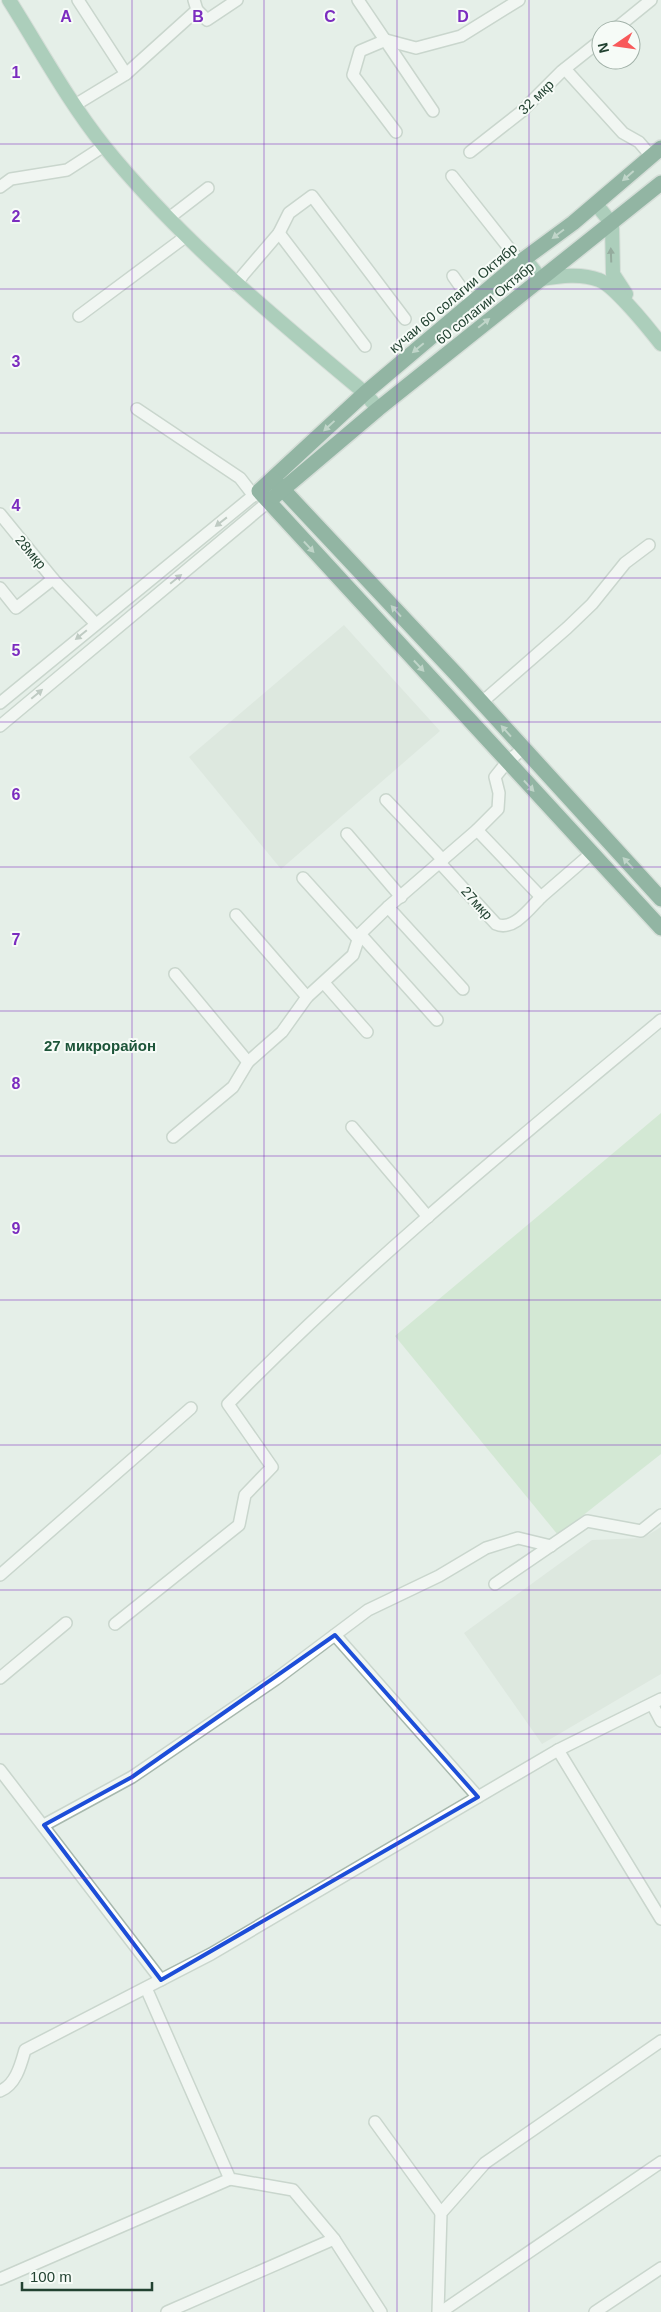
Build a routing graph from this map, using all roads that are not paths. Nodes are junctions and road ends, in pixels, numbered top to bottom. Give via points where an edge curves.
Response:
1 (9, 0) edge
2 (78, 0) edge
3 (237, 0) edge
4 (358, 0) edge
5 (519, 0) edge
6 (651, 0) edge
7 (196, 5) edge
8 (626, 20) edge
9 (386, 40) junction
10 (591, 48) edge
11 (565, 69) junction
12 (126, 74) junction
13 (75, 105) junction
14 (433, 111) dead end
15 (396, 132) dead end
16 (104, 146) junction
17 (470, 152) dead end
18 (656, 152) edge
19 (452, 176) dead end
20 (661, 184) edge
21 (0, 187) edge
22 (208, 188) dead end
23 (596, 204) junction
24 (169, 218) junction
25 (612, 224) junction
26 (279, 233) junction
27 (185, 237) junction
28 (519, 258) junction
29 (453, 276) dead end
30 (542, 279) junction
31 (236, 285) junction
32 (472, 303) junction
33 (79, 316) dead end
34 (405, 318) dead end
35 (660, 342) edge
36 (365, 346) dead end
37 (365, 393) junction
38 (137, 409) dead end
39 (378, 409) junction
40 (277, 484) junction
41 (260, 496) junction
42 (0, 514) edge
43 (649, 545) dead end
44 (181, 554) junction
45 (192, 567) junction
46 (53, 579) junction
47 (140, 586) junction
48 (0, 588) edge
49 (150, 600) junction
50 (95, 623) junction
51 (0, 703) edge
52 (481, 703) junction
53 (0, 726) edge
54 (523, 749) junction
55 (507, 762) junction
56 (386, 800) dead end
57 (477, 830) junction
58 (346, 834) dead end
59 (593, 852) junction
60 (442, 861) junction
61 (303, 878) dead end
62 (401, 897) junction
63 (541, 897) junction
64 (661, 899) edge
65 (388, 907) junction
66 (236, 915) dead end
67 (661, 928) edge
68 (359, 937) junction
69 (175, 974) dead end
70 (324, 983) junction
71 (463, 989) dead end
72 (307, 997) junction
73 (437, 1020) dead end
74 (661, 1020) edge
75 (367, 1032) dead end
76 (248, 1062) junction
77 (352, 1127) dead end
78 (173, 1137) dead end
79 (428, 1217) junction
80 (191, 1408) dead end
81 (661, 1515) edge
82 (550, 1546) junction
83 (0, 1575) edge
84 (495, 1584) dead end
85 (66, 1623) dead end
86 (115, 1624) dead end
87 (335, 1635) junction
88 (0, 1678) edge
89 (656, 1702) edge
90 (661, 1721) edge
91 (558, 1750) junction
92 (0, 1770) edge
93 (478, 1797) junction
94 (44, 1825) junction
95 (661, 1919) edge
96 (161, 1980) junction
97 (146, 1988) junction
98 (661, 2041) edge
99 (0, 2091) edge
100 (375, 2122) dead end
101 (661, 2162) edge
102 (230, 2179) junction
103 (441, 2213) junction
104 (334, 2238) junction
105 (661, 2268) edge
106 (0, 2279) edge
107 (167, 2312) edge
108 (381, 2312) edge
109 (440, 2312) edge
110 (595, 2312) edge

1 - 13 main road
2 - 12 street
3 - 7 street via 206,20
4 - 9 street
5 - 9 street via 461,36 416,48
6 - 8 street
7 - 12 street
9 - 14 street
9 - 15 street via 360,51 353,75
10 - 11 street, 32 мкр
11 - 17 street, 32 мкр via 521,112
11 - 18 street via 622,133
12 - 13 street
13 - 16 main road
16 - 21 street via 67,170 11,179
16 - 24 main road
18 -> 23 highway, кучаи 60 солагии Октябр
19 - 28 street
20 - 25 highway
22 - 24 street
23 - 25 main road
23 -> 28 highway, кучаи 60 солагии Октябр
24 - 27 main road
25 - 30 highway, 60 солагии Октябр
35 -> 25 main road via 613,274
26 - 31 street
26 - 34 street via 289,213 312,196
26 - 36 street
27 - 31 main road
27 - 33 street
28 - 30 main road
28 - 32 highway, кучаи 60 солагии Октябр
29 - 32 street
30 - 35 main road via 566,275 600,280
39 -> 30 highway, 60 солагии Октябр
31 - 37 main road
32 -> 37 highway, кучаи 60 солагии Октябр
37 - 39 main road
37 -> 40 highway, кучаи 60 солагии Октябр
38 - 41 street via 240,478
39 - 40 highway, 60 солагии Октябр
40 - 41 highway
52 -> 40 highway
41 -> 44 street
41 - 45 street
41 -> 55 highway
42 - 46 street, 28мкр
43 - 52 street via 625,563 592,604 567,628
44 - 45 street
44 - 47 street
49 -> 45 street
46 - 48 street, 28мкр via 16,608
46 - 50 street
47 - 49 street
47 - 50 street
53 -> 49 street
50 -> 51 street
54 -> 52 highway
54 - 55 street
64 -> 54 highway
55 - 57 street via 495,776 498,809
55 -> 59 highway
56 - 60 street, 27мкр
57 - 60 street
57 - 63 street
58 - 62 street
59 - 63 street, 27мкр
59 - 67 highway
60 - 62 street
60 - 63 street, 27мкр via 502,927 512,924
61 - 68 street
62 - 65 street
65 - 68 street
65 - 71 street
66 - 72 street
68 - 70 street via 353,955
68 - 73 street
69 - 76 street
70 - 72 street
70 - 75 street
72 - 76 street via 282,1032
74 - 79 street
76 - 78 street via 233,1087
77 - 79 street
79 - 86 street via 338,1296 228,1404 272,1467 245,1495 239,1525
80 - 83 street
81 - 82 street via 641,1531 587,1522
82 - 84 street
82 - 87 street via 518,1538 486,1548 439,1576 368,1610
85 - 88 street
87 - 93 street
87 - 94 street via 132,1777
89 - 90 street
89 - 91 street
91 - 93 street
91 - 95 street
92 - 94 street
93 - 96 street
94 - 96 street
96 - 97 street
97 - 99 street via 24,2050 19,2070
97 - 102 street
98 - 103 street via 485,2163
100 - 103 street
101 - 109 street
102 - 104 street via 293,2190
102 - 106 street
103 - 109 street
104 - 107 street
104 - 108 street
105 - 110 street

